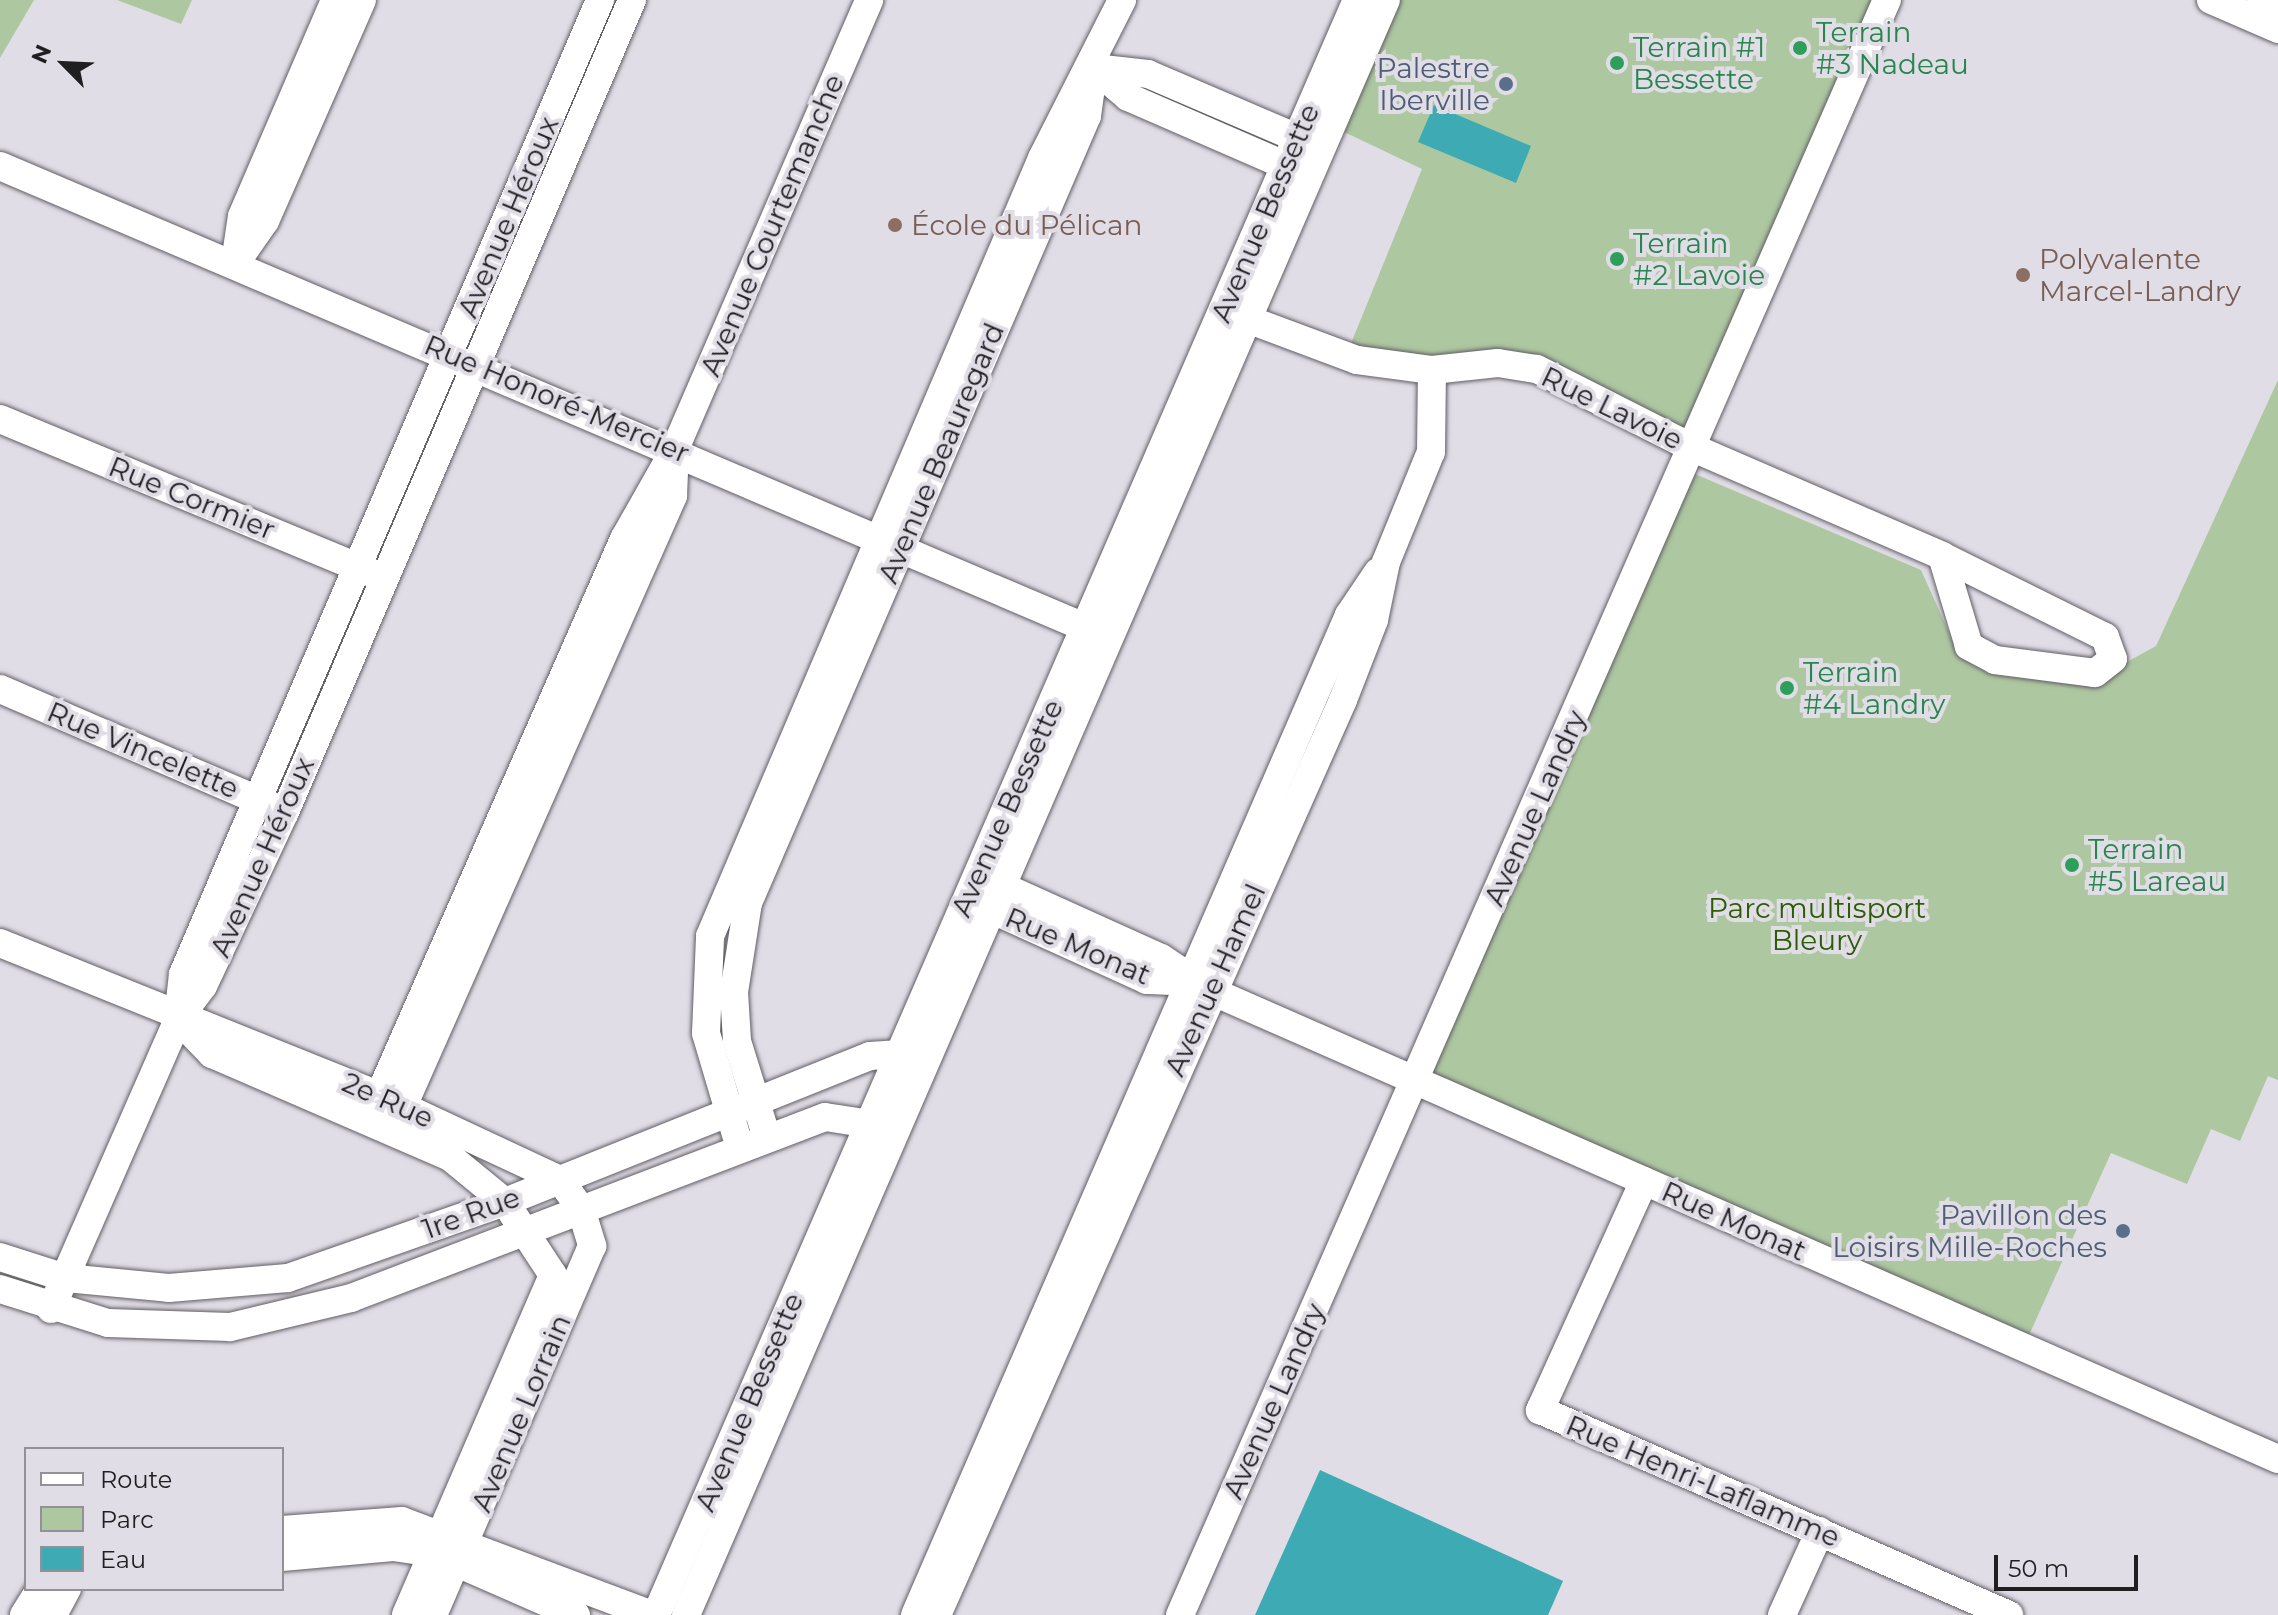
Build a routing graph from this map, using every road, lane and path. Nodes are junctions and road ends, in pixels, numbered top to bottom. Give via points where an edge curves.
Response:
1 (335, 0) edge
2 (362, 0) edge
3 (632, 0) edge
4 (869, 0) edge
5 (1122, 0) edge
6 (1357, 0) edge
7 (1386, 0) edge
8 (1887, 0) edge
9 (2261, 0) edge
10 (2225, 3) edge
11 (2278, 7) edge
12 (596, 10) edge
13 (620, 29) junction
14 (2278, 29) edge
15 (1094, 68) junction
16 (299, 114) junction
17 (1297, 138) junction
18 (1324, 149) junction
19 (1286, 165) junction
20 (0, 166) edge
21 (1312, 177) junction
22 (235, 264) junction
23 (1236, 315) junction
24 (462, 359) junction
25 (1432, 370) junction
26 (0, 419) edge
27 (1693, 448) junction
28 (675, 449) junction
29 (888, 542) junction
30 (1942, 556) junction
31 (371, 573) junction
32 (1098, 633) junction
33 (324, 684) junction
34 (0, 689) edge
35 (259, 800) junction
36 (285, 812) junction
37 (767, 829) junction
38 (984, 892) junction
39 (0, 943) edge
40 (1200, 986) junction
41 (178, 1019) junction
42 (914, 1053) junction
43 (1414, 1081) junction
44 (753, 1100) junction
45 (392, 1101) junction
46 (726, 1112) junction
47 (883, 1126) junction
48 (380, 1127) junction
49 (767, 1138) junction
50 (740, 1148) junction
51 (560, 1180) junction
52 (1644, 1181) junction
53 (505, 1202) junction
54 (581, 1209) junction
55 (526, 1231) junction
56 (0, 1257) edge
57 (66, 1278) junction
58 (0, 1289) edge
59 (51, 1309) junction
60 (769, 1389) junction
61 (1023, 1390) junction
62 (2278, 1459) edge
63 (284, 1530) edge
64 (1820, 1531) junction
65 (450, 1547) junction
66 (284, 1557) edge
67 (39, 1591) edge
68 (66, 1591) edge
69 (24, 1615) edge
70 (53, 1615) edge
71 (406, 1615) edge
72 (433, 1615) edge
73 (576, 1615) edge
74 (654, 1615) edge
75 (686, 1615) edge
76 (915, 1615) edge
77 (937, 1615) edge
78 (1180, 1615) edge
79 (1782, 1615) edge
80 (2009, 1615) edge

1 - 16 street
2 - 16 street
3 - 13 street, Avenue Héroux
4 - 28 street, Avenue Courtemanche
5 - 15 street, Avenue Beauregard
6 - 17 street, Avenue Bessette
7 - 18 street, Avenue Bessette
8 - 27 street, Avenue Landry
9 - 11 street
10 - 14 street
12 - 13 street, Avenue Héroux
12 - 24 street, Avenue Héroux
13 - 24 street, Avenue Héroux
15 - 17 street via 1148,74
15 - 19 street via 1128,97
15 - 29 street, Avenue Beauregard via 1042,158
16 - 22 street via 242,216
17 - 18 street
17 - 19 street, Avenue Bessette
18 - 21 street, Avenue Bessette
19 - 21 street
19 - 23 street, Avenue Bessette
20 - 22 street, Rue Honoré-Mercier
21 - 23 street, Avenue Bessette
22 - 24 street, Rue Honoré-Mercier
23 - 25 street, Rue Lavoie via 1357,360
23 - 32 street, Avenue Bessette
24 - 28 street, Rue Honoré-Mercier
24 - 31 street, Avenue Héroux
25 - 27 street, Rue Lavoie via 1498,363 1537,369
25 - 40 street, Avenue Hamel via 1431,452 1386,562 1374,620 1343,700
26 - 31 street, Rue Cormier
27 - 30 street, Rue Lavoie
27 - 43 street, Avenue Landry
28 - 29 street, Rue Honoré-Mercier
28 - 45 street, Avenue Courtemanche via 673,496 539,765
29 - 32 street, Rue Honoré-Mercier
29 - 37 street, Avenue Beauregard
30 - 30 street, Rue Lavoie via 2105,637 2113,659 2095,673 1995,660 1969,646
31 - 33 street, Avenue Héroux
32 - 38 street, Avenue Bessette
33 - 35 street, Avenue Héroux
33 - 36 street, Avenue Héroux
34 - 35 street, Rue Vincelette
35 - 36 street, Rue Vincelette
35 - 41 street, Avenue Héroux via 183,974
36 - 41 street, Avenue Héroux via 203,986
37 - 44 street, Avenue Beauregard via 734,992 737,1041
37 - 46 street, Avenue Beauregard via 710,936 706,1033
38 - 40 street, Rue Monat via 1147,980
38 - 42 street, Avenue Bessette
39 - 41 street, 2e Rue
40 - 43 street, Rue Monat
40 - 61 street, Avenue Hamel
41 - 45 street, 2e Rue via 224,1028
41 - 48 street, 2e Rue via 212,1054
41 - 57 street, Avenue Héroux
42 - 44 street, 1re Rue via 870,1056
42 - 47 street, Avenue Bessette
43 - 52 street, Rue Monat
43 - 78 street, Avenue Landry
44 - 46 street, 1re Rue
44 - 49 street, Avenue Beauregard
45 - 48 street, Avenue Courtemanche
45 - 51 street, 2e Rue
46 - 50 street, Avenue Beauregard
46 - 51 street, 1re Rue
47 - 49 street, 1re Rue via 825,1117
47 - 60 street, Avenue Bessette
48 - 53 street, 2e Rue via 450,1157
49 - 50 street, 1re Rue
50 - 54 street, 1re Rue
51 - 53 street, 1re Rue
51 - 54 street, 2e Rue
52 - 62 street, Rue Monat
52 - 64 street, Rue Henri-Laflamme via 1540,1410
53 - 55 street, 2e Rue
53 - 57 street, 1re Rue via 288,1278 169,1288
54 - 55 street, 1re Rue
54 - 65 street, Avenue Lorrain via 592,1246
55 - 59 street, 1re Rue via 351,1298 230,1327 108,1323
55 - 65 street, Avenue Lorrain via 553,1275
56 - 57 street, 1re Rue
57 - 59 street, Avenue Héroux
58 - 59 street, 1re Rue
60 - 74 street, Avenue Bessette
60 - 75 street, Avenue Bessette
61 - 76 street, Avenue Hamel
61 - 77 street, Avenue Hamel
63 - 65 street via 402,1521
64 - 79 street
64 - 80 street, Rue Henri-Laflamme
65 - 66 street
65 - 71 street, Avenue Lorrain
65 - 72 street, Avenue Lorrain
65 - 73 street
65 - 74 street
67 - 69 street
68 - 70 street

